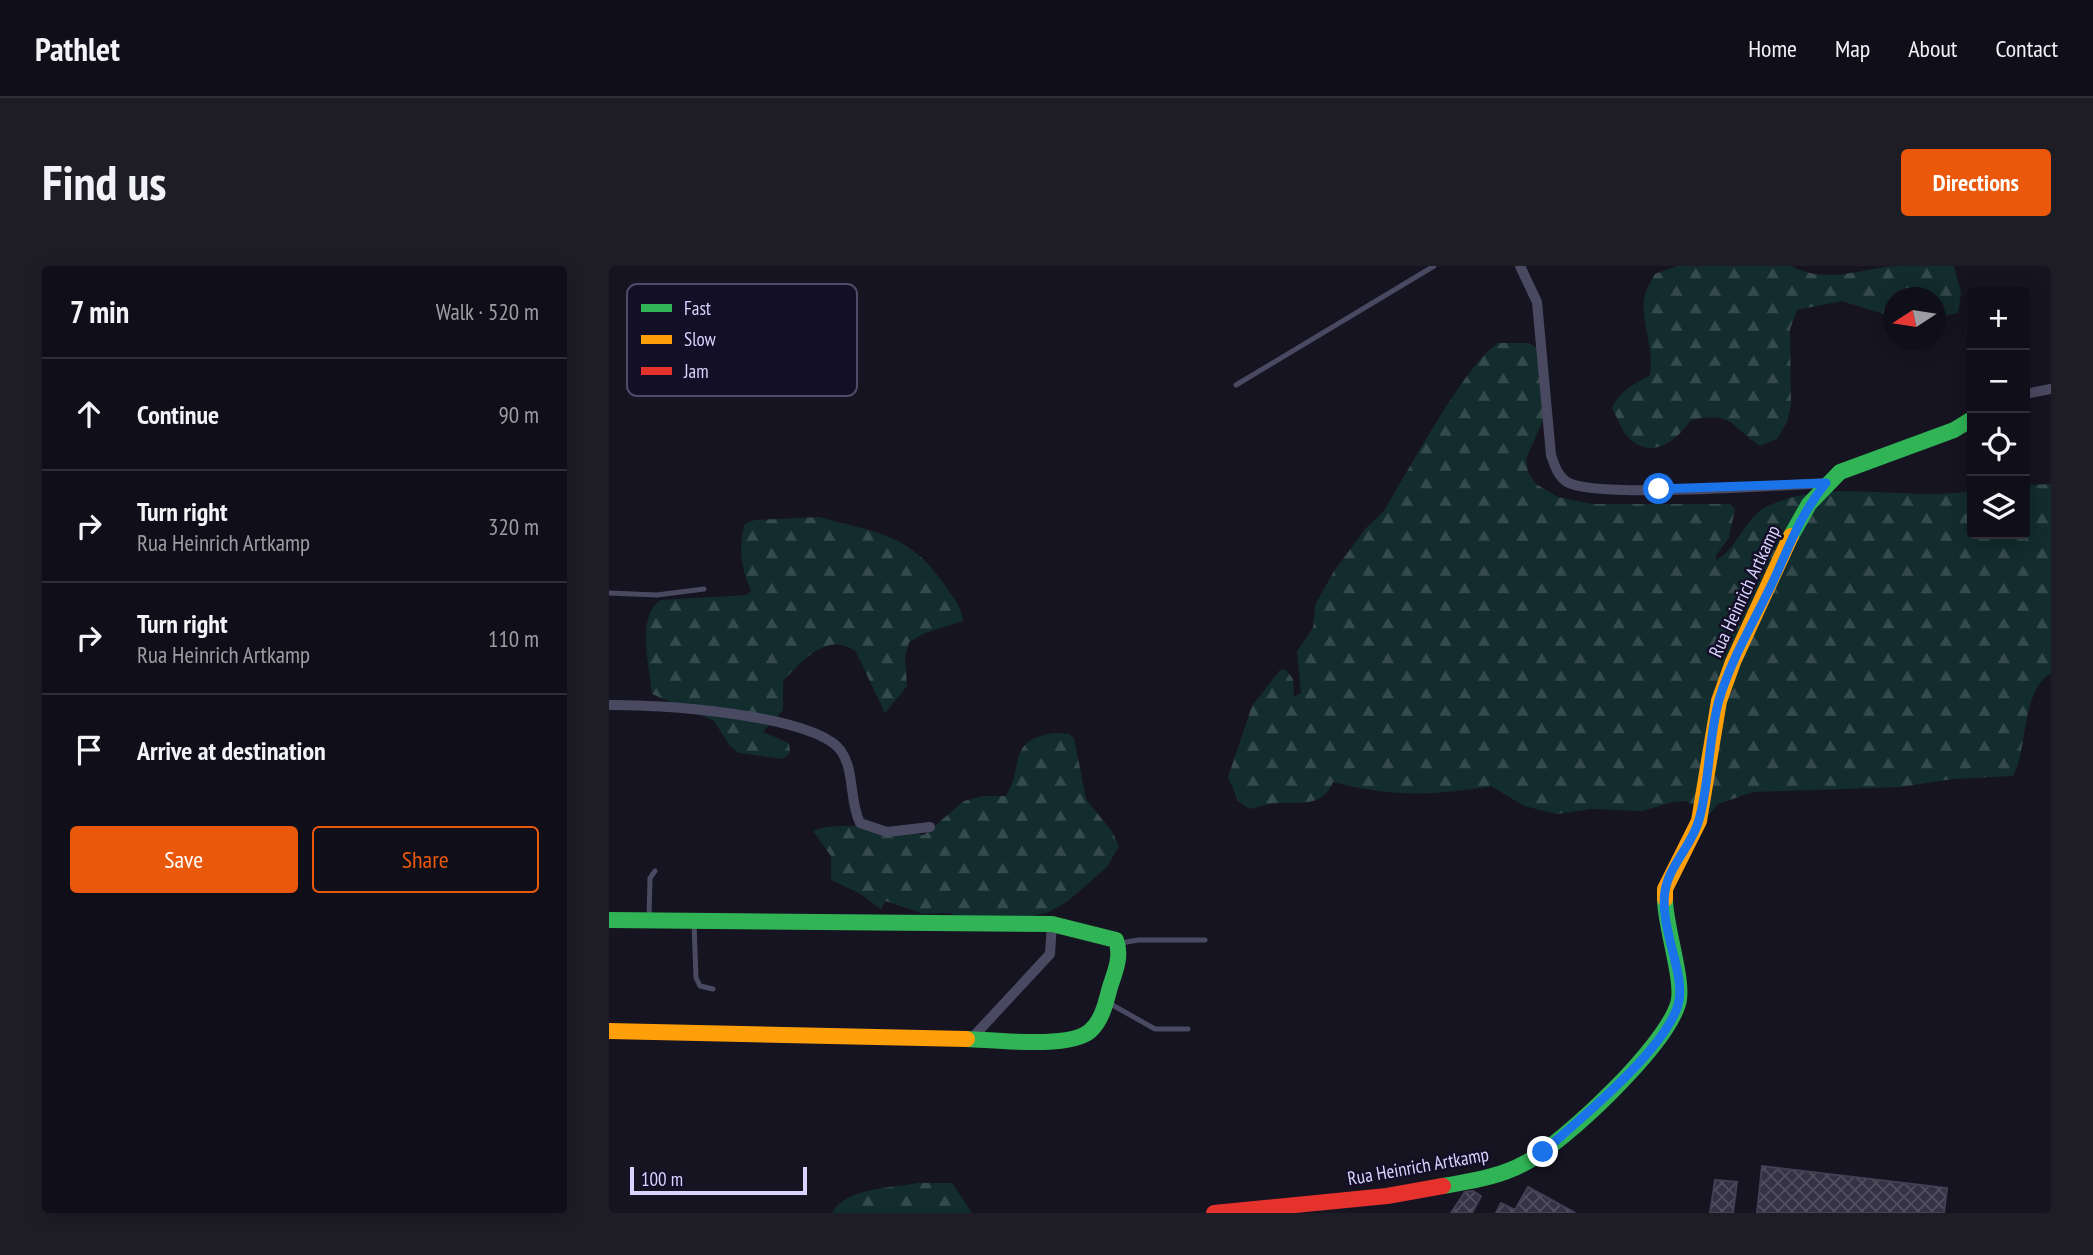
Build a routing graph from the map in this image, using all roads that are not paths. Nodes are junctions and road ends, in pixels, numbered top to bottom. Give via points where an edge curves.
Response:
1 (1434, 266) edge
2 (1520, 266) edge
3 (1235, 384) dead end
4 (2051, 389) edge
5 (2030, 393) edge
6 (1967, 422) edge
7 (1826, 483) junction
8 (704, 589) dead end
9 (609, 593) edge
10 (609, 705) edge
11 (930, 827) dead end
12 (655, 871) dead end
13 (609, 920) edge
14 (649, 920) junction
15 (694, 921) junction
16 (1052, 924) junction
17 (1205, 940) dead end
18 (1118, 944) junction
19 (713, 989) dead end
20 (1107, 1001) junction
21 (1188, 1029) dead end
22 (609, 1031) edge
23 (973, 1037) junction
24 (1214, 1213) edge

1 - 3 lane
2 - 7 street via 1537,302 1551,454 1557,472 1568,482 1605,489
4 - 5 street
6 - 7 street, Rua Heinrich Artkamp via 1860,462
7 - 24 street, Rua Heinrich Artkamp via 1794,530 1719,701 1699,821 1665,889 1665,922 1680,992 1678,1005 1643,1056 1593,1110 1543,1152 1509,1171 1387,1196
8 - 9 lane via 657,596
10 - 11 street via 674,706 818,734 840,750 846,761 860,822 887,832
12 - 14 lane via 650,877
13 - 14 street
14 - 15 street
15 - 16 street
15 - 19 lane via 696,978 700,986
16 - 18 street via 1108,936
16 - 23 street via 1051,954
17 - 18 lane
18 - 20 street
20 - 21 lane via 1156,1029
20 - 23 street via 1098,1027 1081,1038
22 - 23 street

